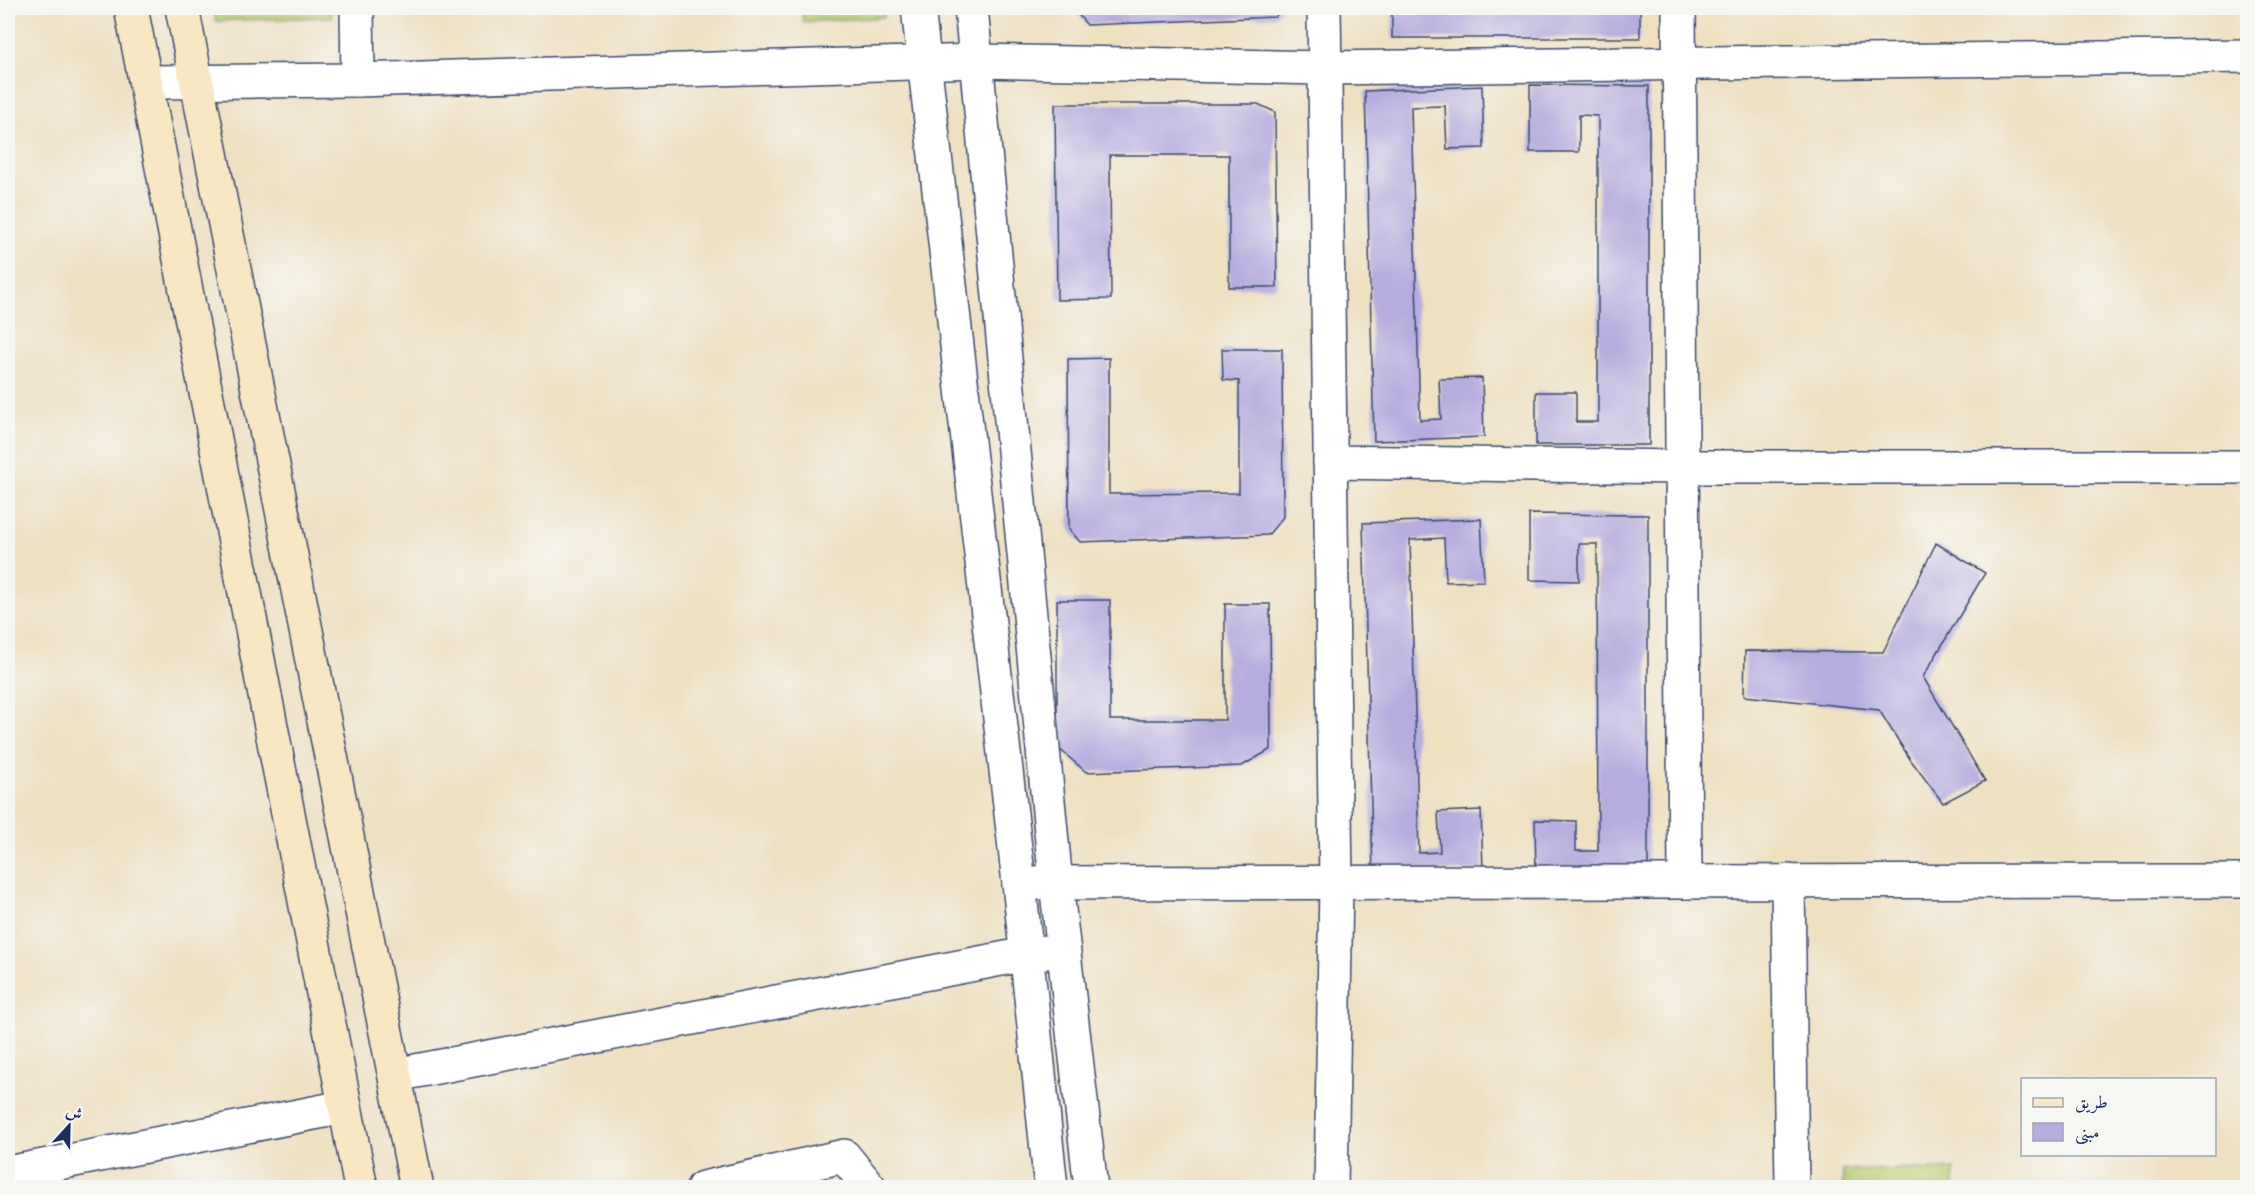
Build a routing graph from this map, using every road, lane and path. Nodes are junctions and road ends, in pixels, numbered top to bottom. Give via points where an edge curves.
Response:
1 (131, 8) edge
2 (182, 8) edge
3 (357, 8) edge
4 (918, 8) edge
5 (971, 8) edge
6 (1324, 8) edge
7 (1679, 8) edge
8 (2247, 56) edge
9 (977, 61) junction
10 (1679, 63) junction
11 (926, 64) junction
12 (1325, 68) junction
13 (358, 80) junction
14 (147, 82) junction
15 (196, 82) junction
16 (1330, 462) junction
17 (1682, 467) junction
18 (2247, 467) edge
19 (1788, 881) junction
20 (2247, 881) edge
21 (1336, 882) junction
22 (1685, 882) junction
23 (1019, 883) junction
24 (1056, 883) junction
25 (1064, 950) junction
26 (1027, 954) junction
27 (395, 1075) junction
28 (344, 1107) junction
29 (8, 1173) edge
30 (361, 1188) edge
31 (417, 1188) edge
32 (703, 1188) edge
33 (870, 1188) edge
34 (1051, 1188) edge
35 (1091, 1188) edge
36 (1331, 1188) edge
37 (1792, 1188) edge

1 - 14 main road
2 - 15 main road
3 - 13 street
4 - 11 street
5 - 9 street
6 - 12 street
7 - 10 street
8 - 10 street
9 - 11 street
9 - 12 street
9 - 24 street
10 - 12 street
10 - 17 street
11 - 13 street
11 - 23 street
12 - 16 street
13 - 15 street
14 - 15 street
14 - 28 main road
15 - 27 main road
16 - 17 street
16 - 21 street
17 - 18 street
17 - 22 street
19 - 20 street
19 - 22 street
19 - 37 street
21 - 22 street
21 - 24 street
21 - 36 street
23 - 24 street
23 - 26 street
24 - 25 street
25 - 26 street
25 - 35 street
26 - 27 street
26 - 34 street
27 - 31 main road
28 - 29 street
28 - 30 main road
32 - 33 street via 843,1156

